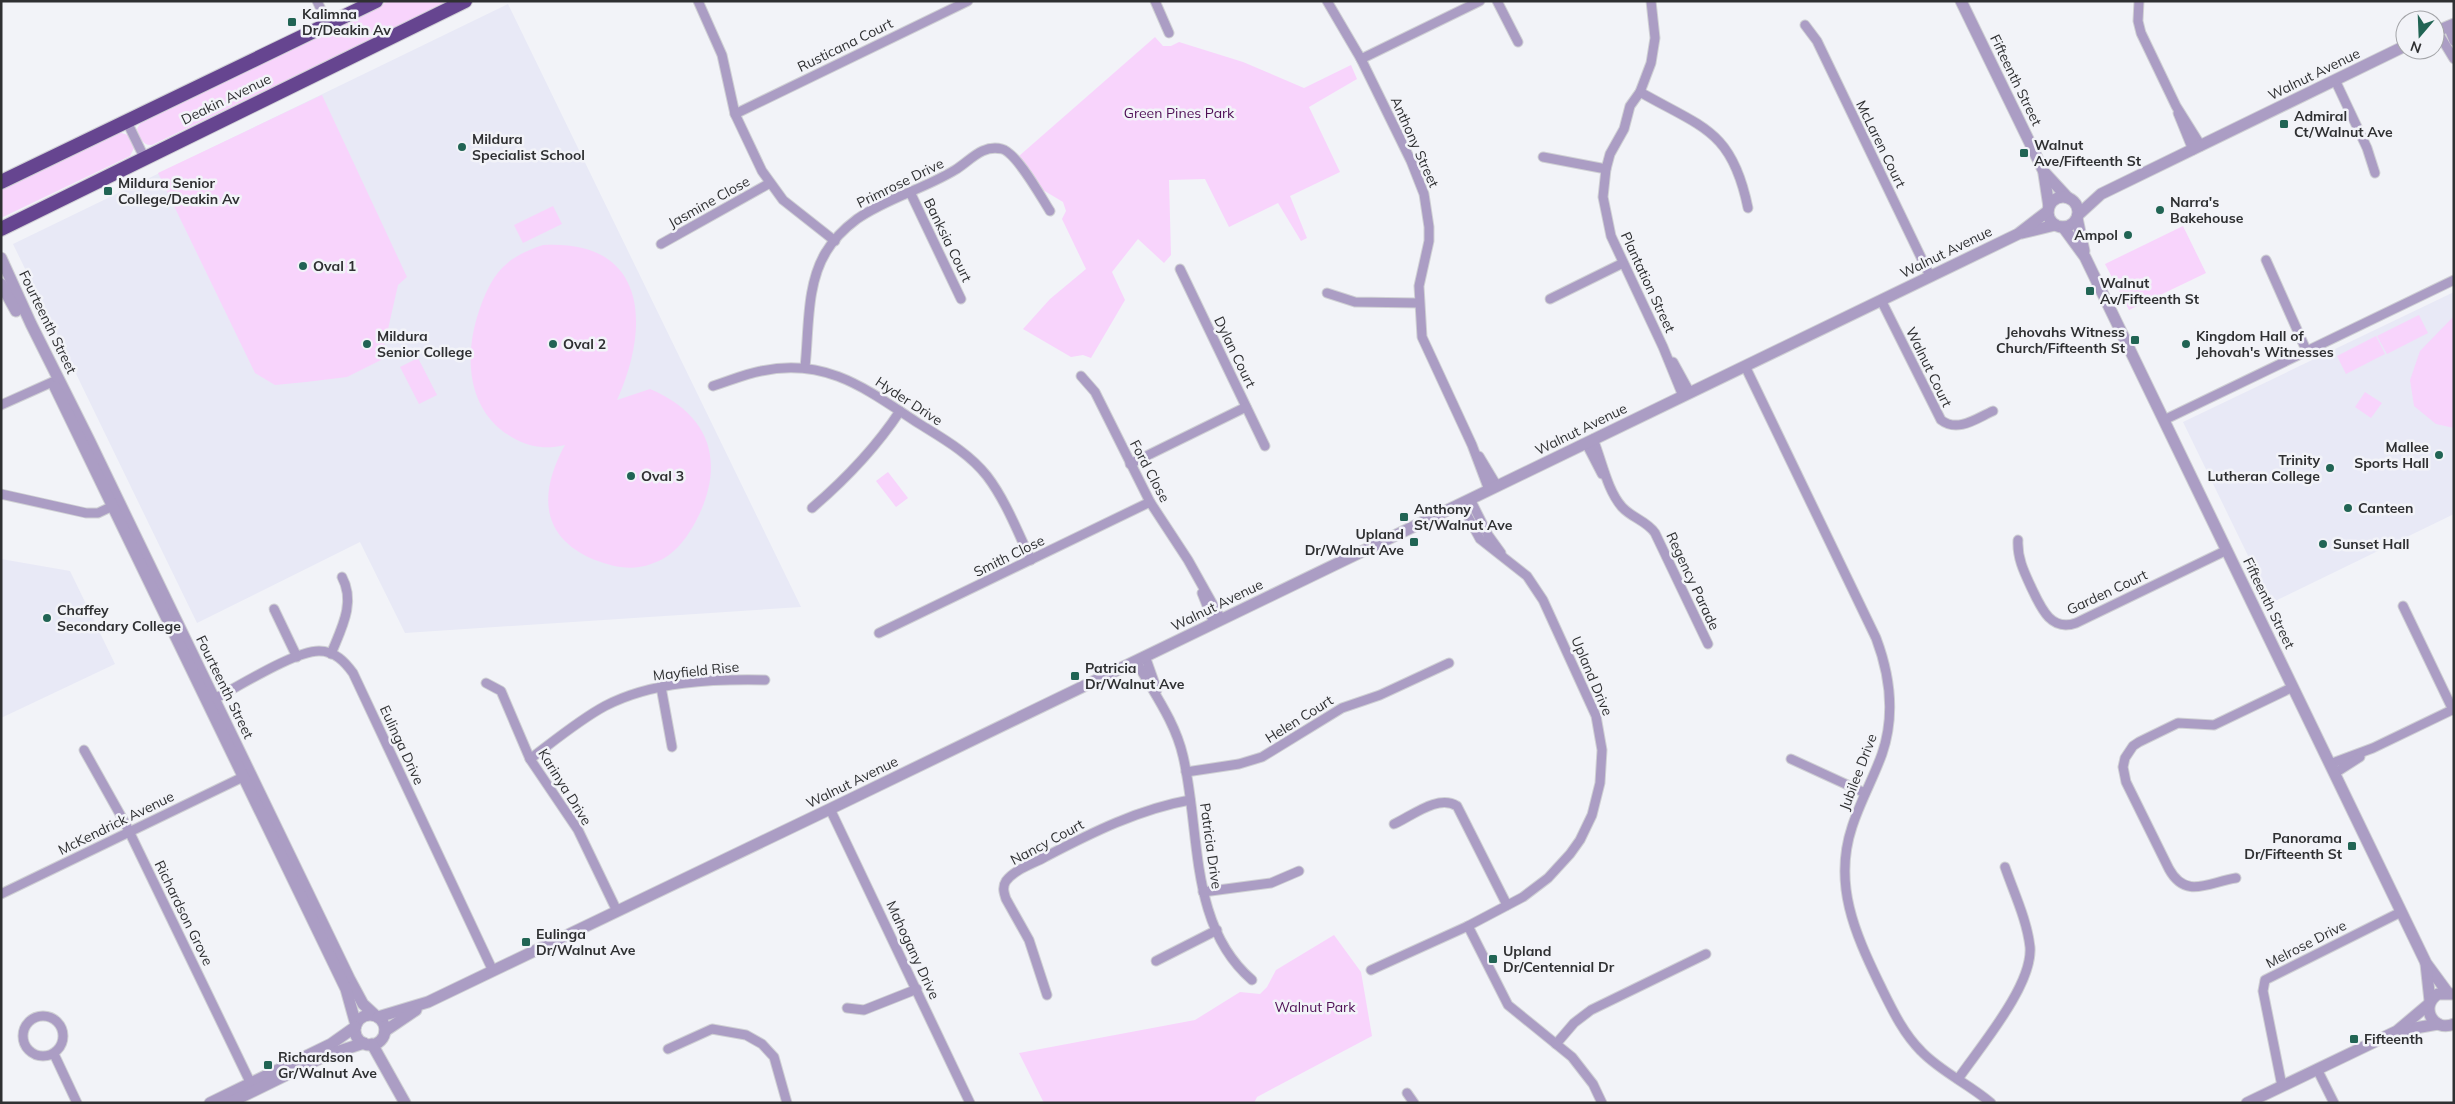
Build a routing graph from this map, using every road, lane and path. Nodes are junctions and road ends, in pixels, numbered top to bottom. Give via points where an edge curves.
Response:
1 (317, 1) edge
2 (376, 1) edge
3 (465, 1) edge
4 (698, 1) edge
5 (968, 1) edge
6 (1155, 1) edge
7 (1327, 1) edge
8 (1480, 1) edge
9 (1497, 1) edge
10 (1651, 1) edge
11 (1962, 1) edge
12 (2139, 1) edge
13 (328, 24) junction
14 (1805, 24) dead end
15 (2445, 30) edge
16 (1168, 33) dead end
17 (2445, 34) edge
18 (2454, 41) edge
19 (1518, 42) dead end
20 (2395, 51) edge
21 (1361, 59) junction
22 (2454, 59) edge
23 (2335, 80) junction
24 (1640, 92) junction
25 (735, 114) junction
26 (127, 122) junction
27 (2197, 148) junction
28 (144, 157) junction
29 (1544, 157) dead end
30 (1606, 169) junction
31 (2044, 172) junction
32 (2375, 173) dead end
33 (1, 182) edge
34 (770, 183) junction
35 (910, 192) junction
36 (2101, 194) junction
37 (2069, 199) junction
38 (1748, 208) dead end
39 (2049, 209) junction
40 (1050, 211) dead end
41 (2077, 217) junction
42 (2059, 226) junction
43 (1, 229) edge
44 (2018, 234) junction
45 (835, 240) junction
46 (661, 244) dead end
47 (2085, 257) junction
48 (1, 258) edge
49 (2266, 260) dead end
50 (1623, 263) junction
51 (1180, 269) dead end
52 (1930, 276) junction
53 (2454, 280) edge
54 (1, 284) edge
55 (1327, 293) dead end
56 (961, 299) dead end
57 (1550, 299) dead end
58 (1881, 300) junction
59 (1418, 303) junction
60 (2307, 352) junction
61 (1745, 366) junction
62 (805, 367) junction
63 (1081, 376) dead end
64 (56, 381) junction
65 (713, 386) dead end
66 (1686, 395) junction
67 (1, 405) edge
68 (1246, 407) junction
69 (1993, 411) dead end
70 (900, 412) junction
71 (2164, 420) junction
72 (1590, 441) junction
73 (1265, 446) dead end
74 (1130, 464) junction
75 (1493, 488) junction
76 (1, 494) edge
77 (1465, 501) junction
78 (1150, 502) junction
79 (116, 505) junction
80 (812, 508) dead end
81 (2018, 540) dead end
82 (2227, 550) junction
83 (1032, 560) junction
84 (342, 577) dead end
85 (2403, 606) dead end
86 (274, 609) dead end
87 (1218, 621) junction
88 (879, 633) dead end
89 (1708, 644) dead end
90 (331, 654) junction
91 (298, 657) junction
92 (1140, 659) junction
93 (1449, 663) dead end
94 (766, 680) dead end
95 (486, 683) dead end
96 (661, 687) junction
97 (2294, 687) junction
98 (214, 699) junction
99 (2453, 709) edge
100 (672, 747) dead end
101 (84, 750) dead end
102 (530, 759) junction
103 (1791, 759) dead end
104 (2333, 768) junction
105 (1186, 772) junction
106 (243, 777) junction
107 (1866, 793) junction
108 (1190, 800) junction
109 (830, 809) junction
110 (1394, 824) dead end
111 (129, 832) junction
112 (2005, 867) dead end
113 (1299, 871) dead end
114 (2236, 878) dead end
115 (1203, 892) junction
116 (1, 894) edge
117 (1507, 905) junction
118 (618, 911) junction
119 (2401, 912) junction
120 (1468, 926) junction
121 (1217, 930) junction
122 (1706, 954) dead end
123 (1156, 961) dead end
124 (2426, 963) junction
125 (1370, 970) dead end
126 (493, 971) junction
127 (1252, 980) dead end
128 (917, 989) junction
129 (2452, 993) edge
130 (1047, 995) dead end
131 (428, 1002) junction
132 (2429, 1002) junction
133 (847, 1008) dead end
134 (377, 1016) junction
135 (2445, 1025) edge
136 (356, 1026) junction
137 (2396, 1031) junction
138 (2454, 1035) edge
139 (376, 1040) junction
140 (1556, 1044) junction
141 (668, 1049) dead end
142 (54, 1054) junction
143 (2317, 1069) junction
144 (1958, 1079) junction
145 (2282, 1086) junction
146 (252, 1087) junction
147 (1407, 1093) dead end
148 (78, 1103) edge
149 (210, 1103) edge
150 (229, 1103) edge
151 (405, 1103) edge
152 (787, 1103) edge
153 (970, 1103) edge
154 (1414, 1103) edge
155 (1602, 1103) edge
156 (1991, 1103) edge
157 (2247, 1103) edge
158 (2334, 1103) edge

1 - 13 street
2 - 13 highway, Deakin Avenue
3 - 28 highway, Deakin Avenue
4 - 25 street via 722,55
5 - 25 street, Rusticana Court
6 - 16 street
7 - 21 street, Anthony Street
8 - 21 street
9 - 19 street
10 - 24 street, Plantation Street via 1655,26 1653,51
11 - 31 street, Fifteenth Street
12 - 27 street via 2141,33 2182,125
13 - 26 highway, Deakin Avenue
14 - 52 street, McLaren Court via 1817,41
15 - 18 street
17 - 22 street
20 - 23 street, Walnut Avenue
21 - 59 street, Anthony Street via 1411,161 1428,211 1429,241
23 - 27 street, Walnut Avenue
23 - 32 street via 2367,148
24 - 30 street, Plantation Street via 1630,106
24 - 38 street via 1704,128 1722,143 1739,173
25 - 34 street
26 - 28 street
26 - 33 highway, Deakin Avenue
27 - 36 street, Walnut Avenue
28 - 43 highway, Deakin Avenue
29 - 30 street
30 - 50 street, Plantation Street via 1604,211
31 - 37 street, Fifteenth Street
31 - 39 street, Fifteenth Street
34 - 45 street via 783,200
34 - 46 street, Jasmine Close
35 - 40 street, Primrose Drive via 955,170 983,150 1002,149 1012,155
35 - 45 street, Primrose Drive via 857,219
35 - 56 street, Banksia Court
36 - 37 street, Walnut Avenue
36 - 41 street, Walnut Avenue
37 - 39 street via 2059,198
37 - 41 street via 2077,206
39 - 42 street via 2050,219
39 - 44 street, Walnut Avenue
41 - 42 street via 2071,225
41 - 47 street, Fifteenth Street
42 - 44 street, Walnut Avenue
42 - 47 street, Fifteenth Street
44 - 52 street, Walnut Avenue
45 - 62 street, Primrose Drive via 821,261 814,282
47 - 71 street, Fifteenth Street
48 - 64 street, Fourteenth Street
49 - 60 street
50 - 57 street
50 - 66 street, Plantation Street
51 - 68 street, Dylan Court
52 - 58 street, Walnut Avenue
53 - 60 street
54 - 64 street, Fourteenth Street
55 - 59 street via 1355,302
58 - 61 street, Walnut Avenue
58 - 69 street, Walnut Court via 1940,420 1950,426 1961,426
59 - 75 street, Anthony Street via 1427,350
60 - 71 street
61 - 66 street, Walnut Avenue
61 - 107 street, Jubilee Drive via 1876,638 1886,669 1887,736
62 - 65 street, Hyder Drive via 759,371
62 - 70 street, Hyder Drive via 846,378
63 - 74 street, Ford Close via 1095,392
64 - 67 street
64 - 79 street, Fourteenth Street
66 - 72 street, Walnut Avenue
68 - 73 street, Dylan Court
68 - 74 street
70 - 80 street via 859,466
70 - 83 street, Hyder Drive via 957,448 983,471
71 - 82 street, Fifteenth Street
72 - 75 street, Walnut Avenue
72 - 89 street, Regency Parade via 1623,508 1655,533
74 - 78 street, Ford Close
75 - 77 street, Walnut Avenue
76 - 79 street via 86,513 98,513
77 - 87 street, Walnut Avenue
77 - 117 street, Upland Drive via 1504,557 1526,576 1543,600 1591,700 1602,750 1597,797 1580,840 1548,878
78 - 83 street, Smith Close
78 - 87 street, Ford Close via 1185,555
79 - 98 street, Fourteenth Street
79 - 106 street, Fourteenth Street
81 - 82 street, Garden Court via 2019,558 2043,612 2063,626 2076,623
82 - 97 street, Fifteenth Street
83 - 88 street, Smith Close
84 - 90 street via 347,587 348,607
85 - 99 street
86 - 91 street
87 - 92 street, Walnut Avenue
90 - 91 street via 319,651
90 - 126 street, Eulinga Drive via 343,659 353,673
91 - 98 street
92 - 105 street, Patricia Drive via 1178,740
92 - 109 street, Walnut Avenue
93 - 105 street, Helen Court via 1380,696 1342,708 1262,758
94 - 96 street, Mayfield Rise
95 - 102 street, Karinya Drive via 500,691
96 - 100 street
96 - 102 street, Mayfield Rise via 604,707
97 - 104 street, Fifteenth Street
97 - 114 street via 2214,724 2186,722 2172,726 2133,746 2125,758 2126,782 2177,880 2191,887 2200,887
98 - 134 street, Fourteenth Street via 349,978 363,1004
99 - 104 street
101 - 111 street, Richardson Grove
102 - 118 street, Karinya Drive via 578,830
103 - 107 street
104 - 119 street, Fifteenth Street
105 - 108 street, Patricia Drive
106 - 111 street, McKendrick Avenue
106 - 136 street, Fourteenth Street via 346,989
107 - 144 street, Jubilee Drive via 1851,830 1844,866 1850,919 1901,1025 1922,1052
108 - 115 street, Patricia Drive
108 - 130 street, Nancy Court via 1096,831 1016,872 1005,883 1006,900 1029,940
109 - 118 street, Walnut Avenue
109 - 128 street, Mahogany Drive
110 - 117 street via 1438,802 1447,801 1457,806
111 - 116 street, McKendrick Avenue
111 - 146 street, Richardson Grove
112 - 144 street via 2028,935 2028,972 2019,991
113 - 115 street via 1271,883
115 - 121 street, Patricia Drive
117 - 120 street, Upland Drive
118 - 126 street, Walnut Avenue
119 - 124 street, Fifteenth Street
119 - 145 street, Melrose Drive via 2265,980 2263,991
120 - 125 street, Upland Drive
120 - 140 street via 1508,1005
121 - 123 street
121 - 127 street, Patricia Drive via 1234,961
122 - 140 street via 1591,1010 1574,1023
124 - 129 street, Fifteenth Street
124 - 132 street, Fifteenth Street
126 - 131 street, Walnut Avenue
128 - 133 street via 864,1010
128 - 153 street, Mahogany Drive
129 - 132 street via 2438,994
131 - 134 street, Walnut Avenue
131 - 139 street, Walnut Avenue
132 - 135 street, Fifteenth Street via 2429,1014
132 - 137 street
134 - 136 street via 366,1015
134 - 139 street via 383,1023
135 - 137 street
135 - 138 street
136 - 139 street via 357,1037
136 - 146 street, Walnut Avenue via 336,1041
137 - 143 street
139 - 146 street, Walnut Avenue via 340,1050
139 - 151 street
140 - 155 street via 1572,1057 1593,1084
141 - 152 street via 712,1029 746,1035 762,1044 774,1057
142 - 142 street via 46,1057 34,1054 24,1044 24,1030 34,1018 48,1016 60,1025 64,1040
142 - 148 street
143 - 145 street
143 - 158 street
144 - 156 street, Jubilee Drive
145 - 157 street
146 - 149 street, Walnut Avenue
146 - 150 street, Walnut Avenue
147 - 154 street

